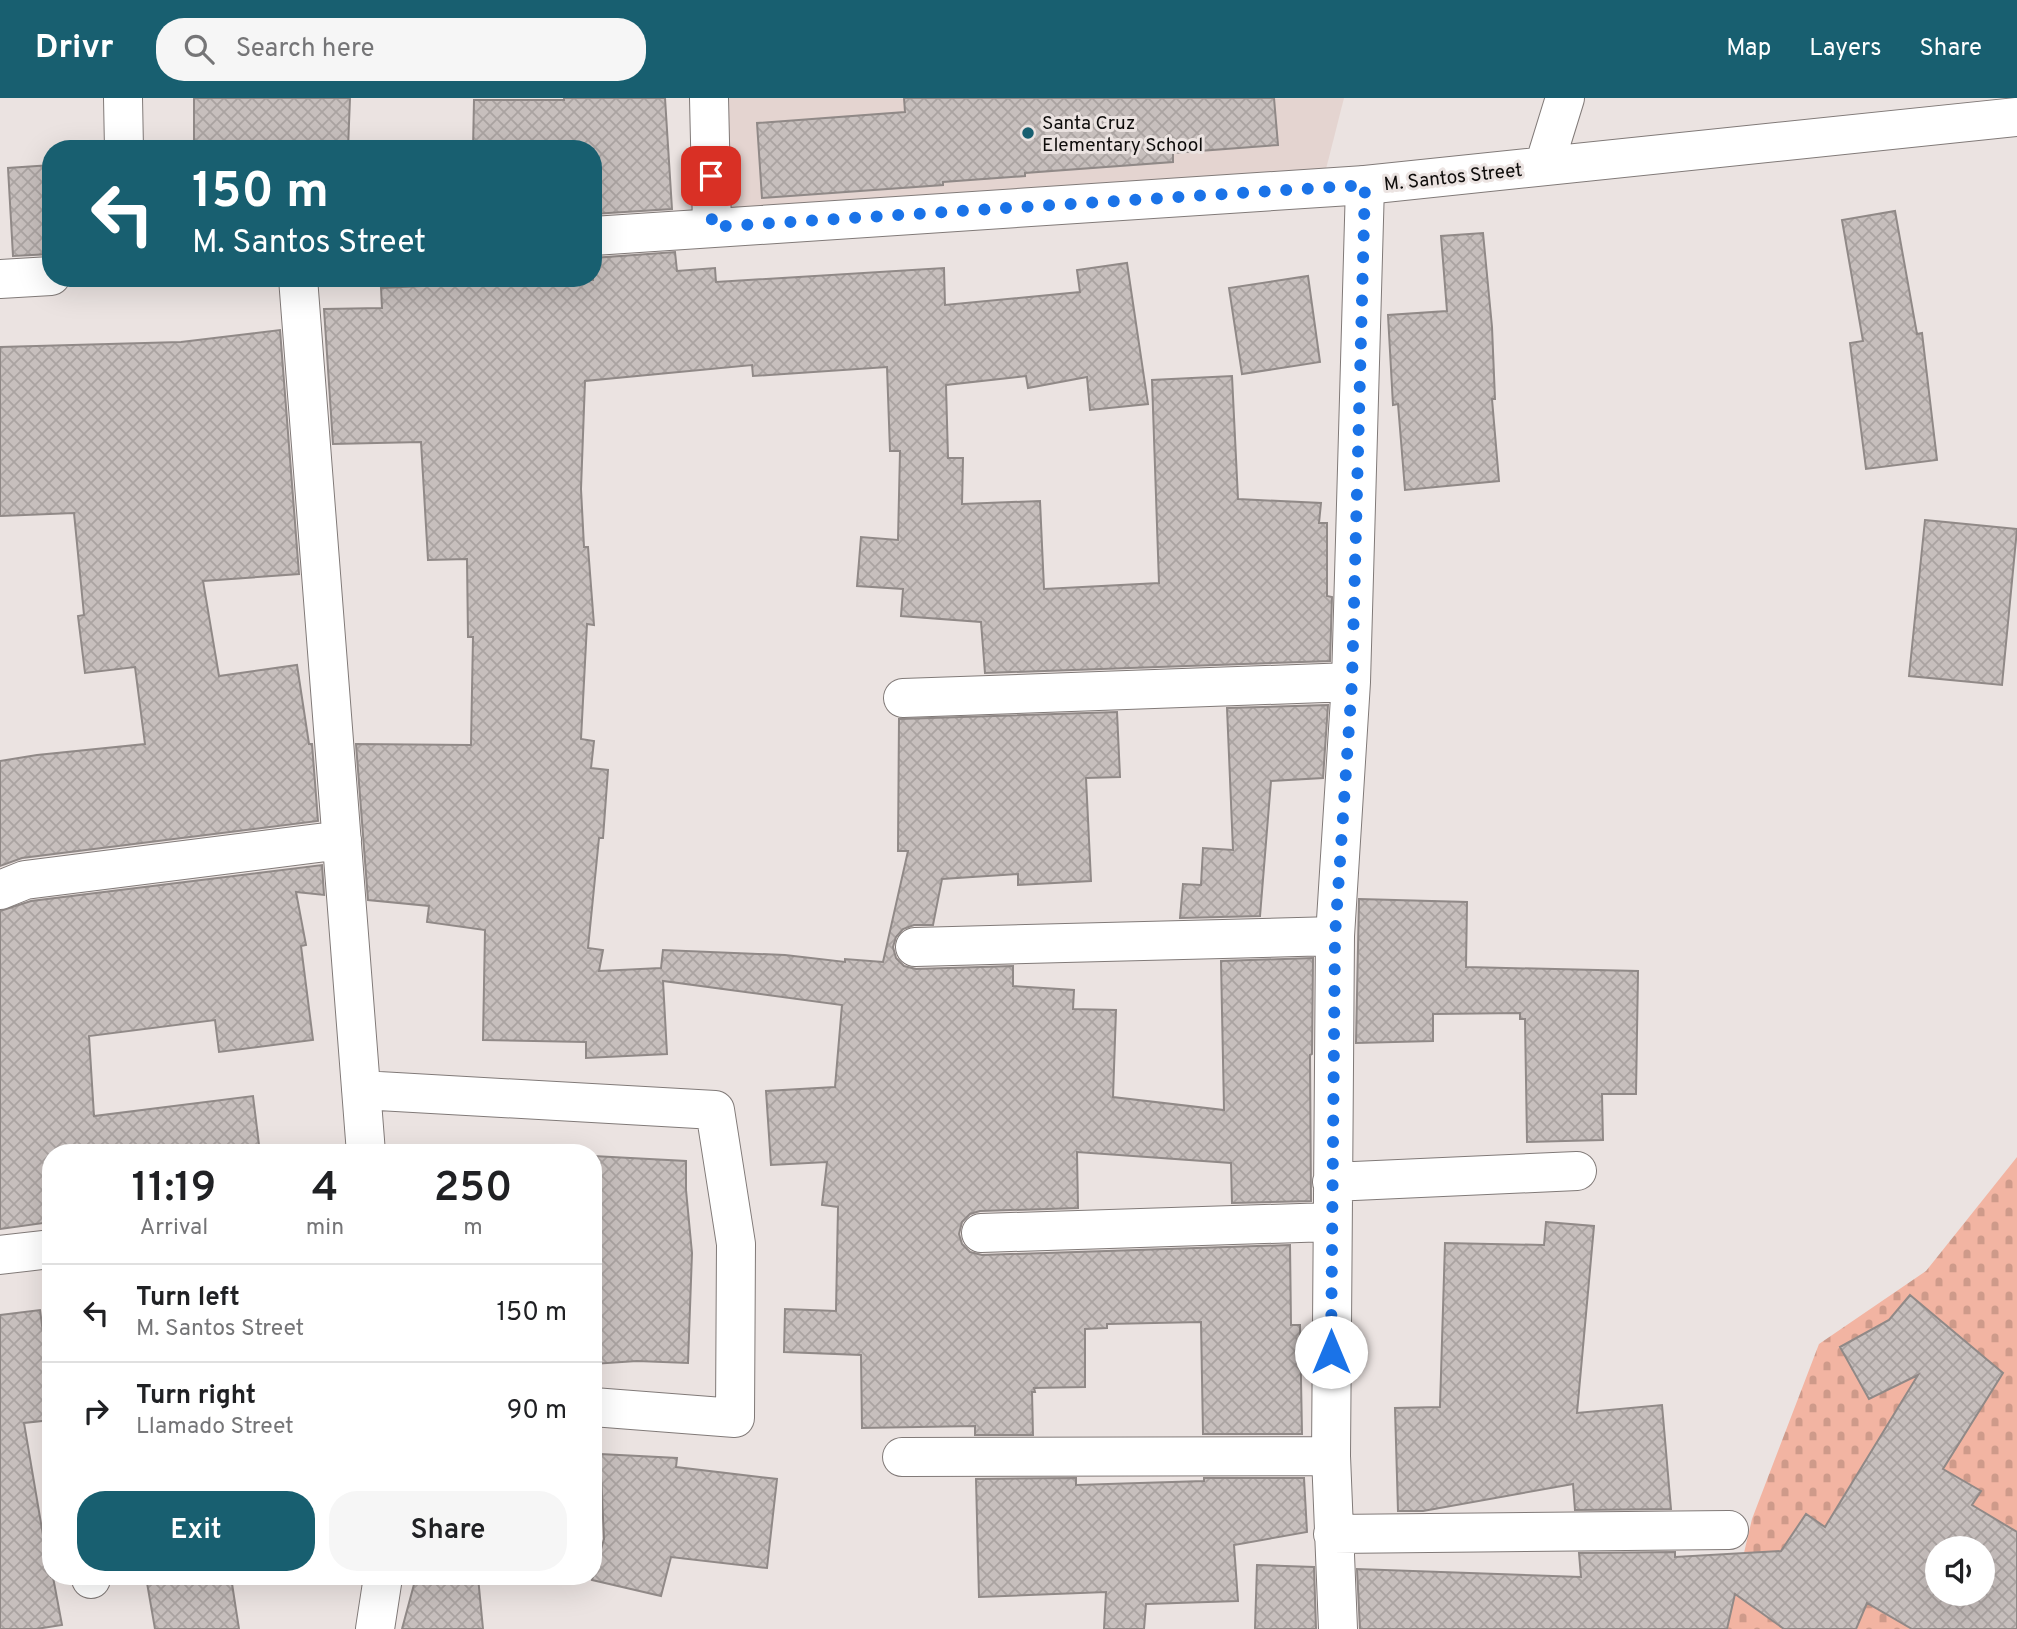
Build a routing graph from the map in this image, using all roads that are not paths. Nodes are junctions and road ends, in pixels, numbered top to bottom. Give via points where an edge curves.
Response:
1 (123, 98) edge
2 (709, 98) edge
3 (1565, 98) edge
4 (2017, 117) edge
5 (124, 140) edge
6 (1544, 166) junction
7 (1365, 185) junction
8 (712, 227) junction
9 (602, 235) edge
10 (42, 277) edge
11 (0, 279) edge
12 (299, 287) edge
13 (1352, 682) junction
14 (903, 698) dead end
15 (342, 840) junction
16 (0, 890) edge
17 (1335, 936) junction
18 (915, 947) dead end
19 (361, 1090) junction
20 (365, 1144) edge
21 (1577, 1171) dead end
22 (1332, 1182) junction
23 (1331, 1222) junction
24 (981, 1233) dead end
25 (42, 1250) edge
26 (0, 1255) edge
27 (602, 1408) edge
28 (1331, 1456) junction
29 (902, 1457) dead end
30 (1729, 1530) dead end
31 (1333, 1534) junction
32 (382, 1585) edge
33 (375, 1629) edge
34 (1338, 1629) edge

1 - 5 street
2 - 8 street
3 - 6 street
4 - 6 street, M. Santos Street
6 - 7 street, M. Santos Street
7 - 8 street, M. Santos Street
7 - 13 street
8 - 9 street, M. Santos Street
10 - 11 street
12 - 15 street
13 - 14 street
13 - 17 street
15 - 16 street via 25,880
15 - 19 street
17 - 18 street
17 - 22 street
19 - 20 street
19 - 27 street via 715,1110 736,1244 735,1418
21 - 22 street
22 - 23 street
23 - 24 street
23 - 28 street
25 - 26 street
28 - 29 street
28 - 31 street
30 - 31 street
31 - 34 street
32 - 33 street

